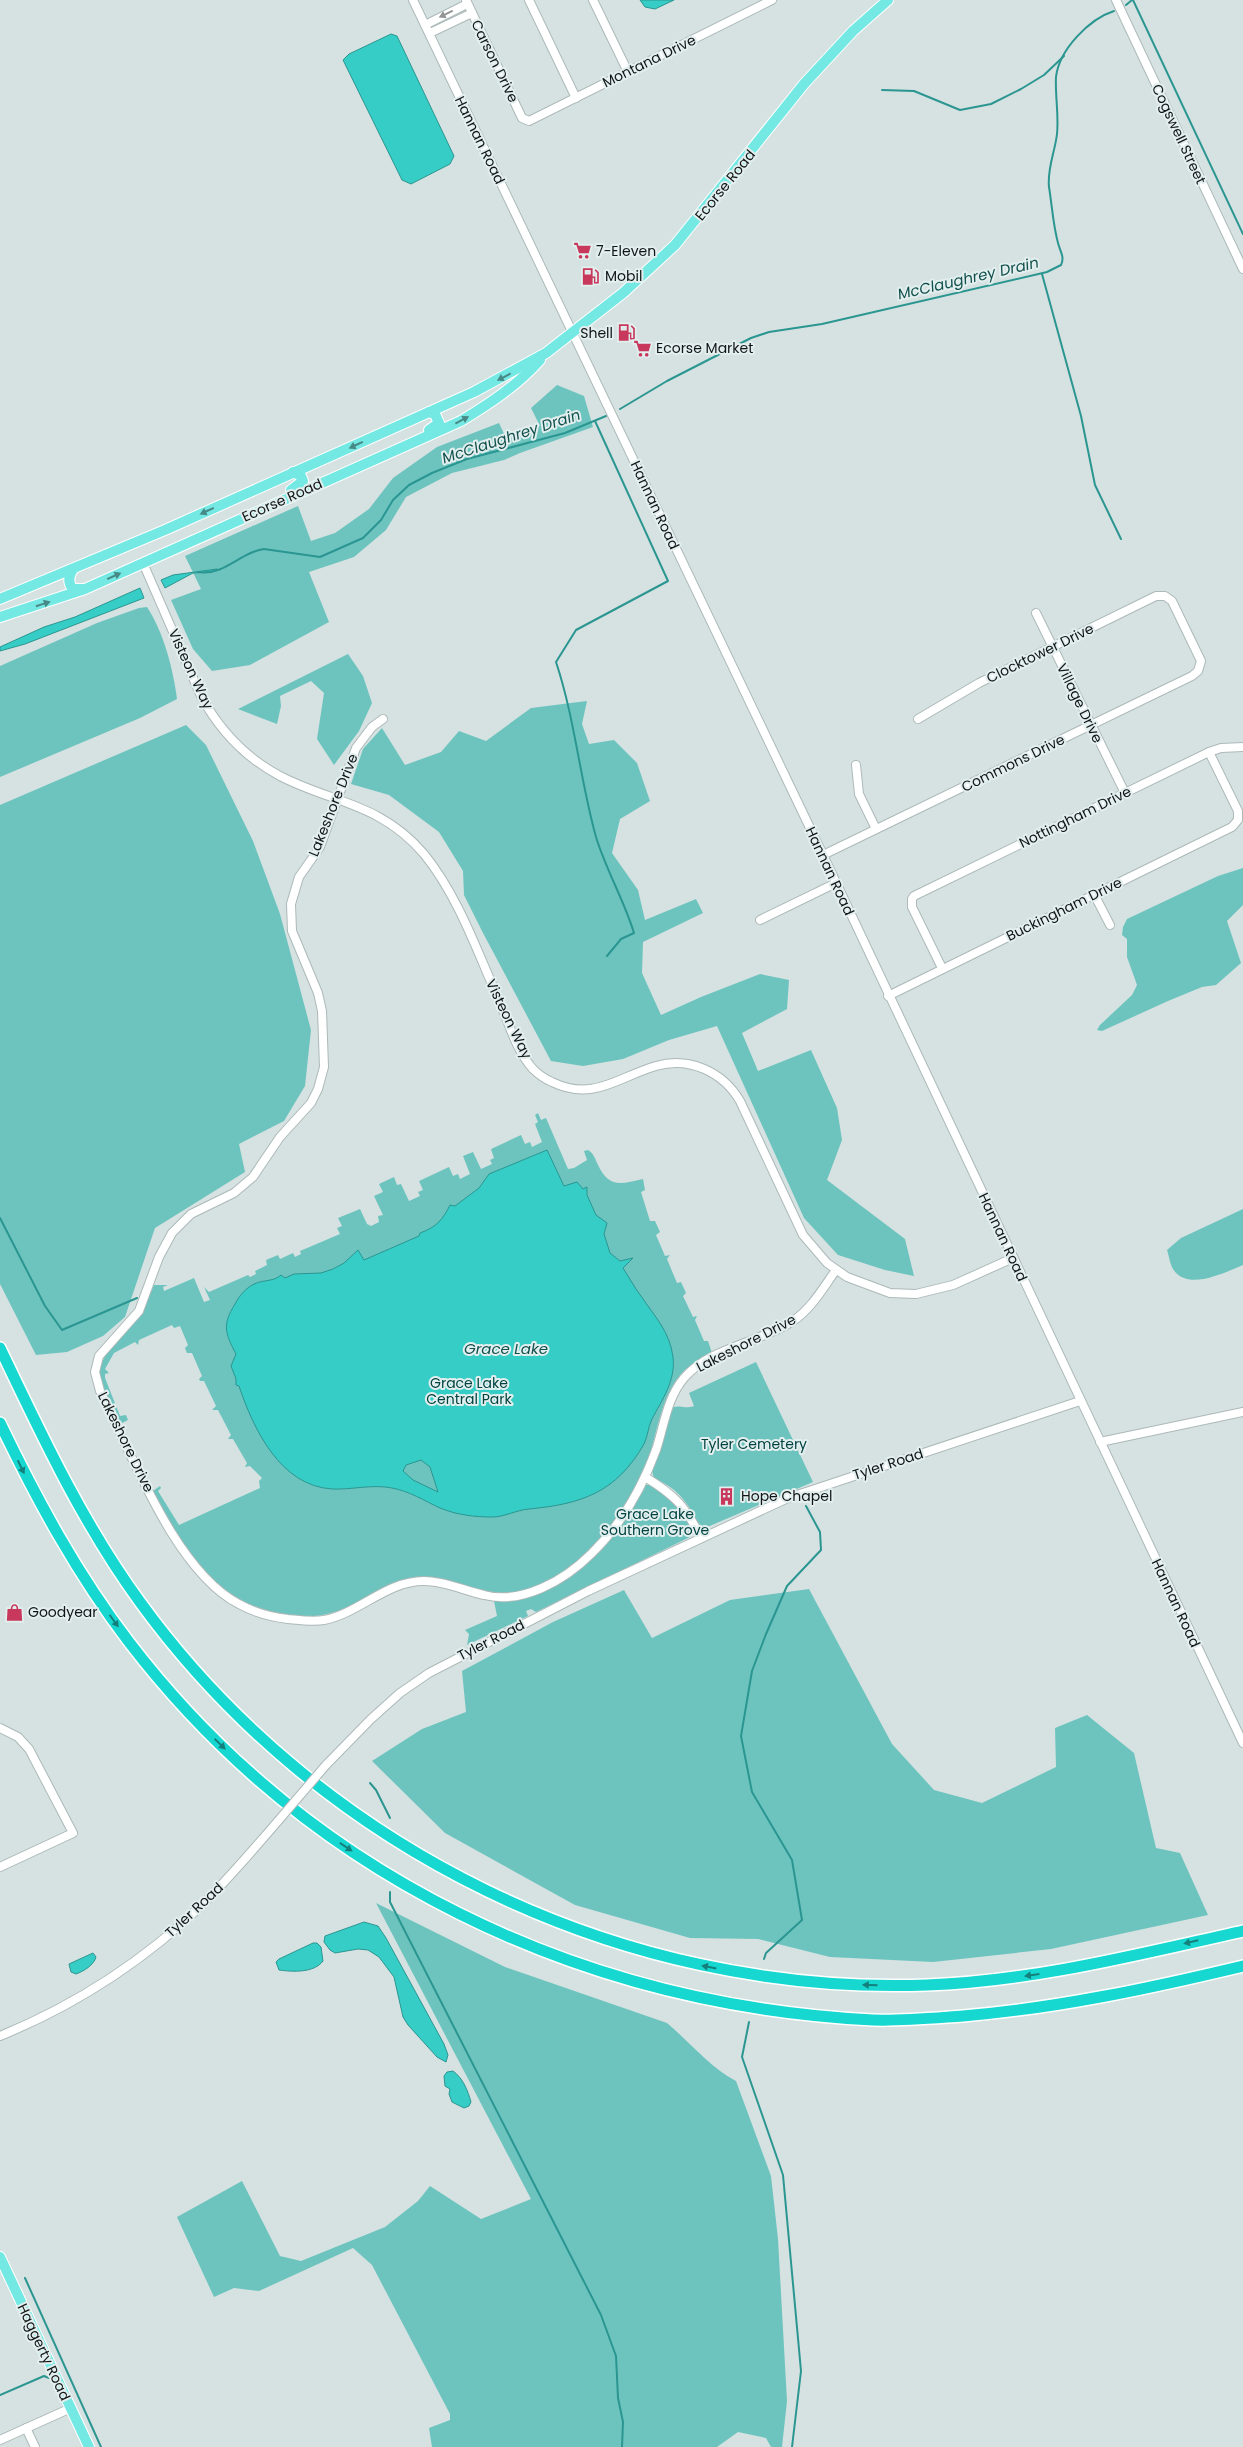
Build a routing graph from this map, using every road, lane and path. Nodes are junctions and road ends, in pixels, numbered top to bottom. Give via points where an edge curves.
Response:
1 (413, 0) edge
2 (529, 0) edge
3 (593, 0) edge
4 (772, 0) edge
5 (888, 0) edge
6 (1116, 0) edge
7 (466, 2) edge
8 (472, 13) junction
9 (425, 25) junction
10 (430, 33) junction
11 (628, 72) junction
12 (576, 98) junction
13 (526, 121) joint
14 (1243, 269) edge
15 (573, 333) junction
16 (546, 353) junction
17 (429, 412) junction
18 (386, 454) junction
19 (293, 472) junction
20 (163, 553) junction
21 (143, 563) junction
22 (73, 568) junction
23 (85, 589) junction
24 (0, 599) edge
25 (1036, 613) dead end
26 (0, 617) edge
27 (1052, 647) junction
28 (1200, 668) joint
29 (383, 719) dead end
30 (918, 720) dead end
31 (1090, 725) junction
32 (1243, 746) edge
33 (1209, 752) junction
34 (856, 765) dead end
35 (1126, 793) junction
36 (337, 798) junction
37 (876, 829) junction
38 (822, 855) junction
39 (836, 883) junction
40 (1094, 894) junction
41 (760, 920) dead end
42 (1110, 925) dead end
43 (942, 968) junction
44 (888, 996) junction
45 (1013, 1258) junction
46 (836, 1270) junction
47 (0, 1348) edge
48 (1080, 1401) junction
49 (1243, 1412) edge
50 (0, 1423) edge
51 (1100, 1442) junction
52 (645, 1477) junction
53 (701, 1538) junction
54 (0, 1728) edge
55 (1243, 1743) edge
56 (0, 1867) edge
57 (1243, 1930) edge
58 (1243, 1966) edge
59 (0, 2036) edge
60 (0, 2257) edge
61 (71, 2408) junction
62 (26, 2428) junction
63 (0, 2440) edge
64 (35, 2447) edge
65 (89, 2447) edge

1 - 9 street, Hannan Road
2 - 12 street
3 - 11 street
4 - 11 street, Montana Drive
5 - 15 main road, Ecorse Road via 853,31 804,84 675,245 639,280
6 - 14 street, Cogswell Street
7 - 8 street, Carson Drive
7 -> 9 street
8 - 10 street
8 - 13 street, Carson Drive
9 - 10 street, Hannan Road
10 - 15 street, Hannan Road
11 - 12 street, Montana Drive
12 - 13 street, Montana Drive
15 - 16 main road, Ecorse Road
15 - 38 street, Hannan Road
16 -> 17 main road, Ecorse Road
18 -> 16 main road, Ecorse Road via 483,408 523,377
17 - 18 main road via 437,416 438,426 392,447
17 -> 19 main road, Ecorse Road
18 - 20 main road, Ecorse Road
19 - 20 main road via 302,478 300,485 183,537
19 -> 22 main road, Ecorse Road
20 - 21 main road, Ecorse Road
23 -> 21 main road, Ecorse Road
21 - 36 street, Visteon Way via 201,696 222,728 270,770
22 - 23 main road via 70,584 73,589
22 - 24 main road, Ecorse Road
26 -> 23 main road, Ecorse Road
25 - 27 street, Village Drive
27 - 28 street, Clocktower Drive via 1153,597 1165,596 1172,601 1185,627 1200,658
27 - 30 street, Clocktower Drive via 978,683
27 - 31 street, Village Drive
28 - 31 street, Commons Drive via 1192,676
29 - 36 street, Lakeshore Drive via 372,726 356,748
31 - 35 street, Village Drive
31 - 37 street, Commons Drive
32 - 33 street, Nottingham Drive
33 - 35 street, Nottingham Drive
33 - 40 street, Buckingham Drive via 1236,808 1238,820 1229,829
34 - 37 street via 859,794
35 - 43 street, Nottingham Drive via 912,899 914,911
36 - 46 street, Visteon Way via 386,821 416,845 437,872 455,904 520,1049 533,1069 552,1082 584,1089 607,1086 666,1064 692,1065 716,1075 740,1100 803,1234
36 - 52 street, Lakeshore Drive via 318,851 296,884 290,911 294,938 318,993 322,1011 324,1067 318,1089 311,1103 282,1133 247,1183 195,1212 172,1233 159,1257 139,1312 99,1356 95,1372 100,1391 172,1534 214,1586 238,1604 267,1616 324,1620 397,1586 419,1581 438,1582 495,1597 516,1596 539,1589 569,1572 594,1551 626,1509
37 - 38 street, Commons Drive
38 - 39 street, Hannan Road
39 - 41 street
39 - 44 street, Hannan Road
40 - 42 street
40 - 43 street, Buckingham Drive
43 - 44 street, Buckingham Drive
44 - 45 street, Hannan Road
45 - 46 street, Visteon Way via 953,1286 916,1294 876,1289
45 - 48 street, Hannan Road
46 - 52 street, Lakeshore Drive via 811,1305 797,1317 708,1360 685,1377 671,1400
57 -> 47 highway via 1084,1966 1024,1976 929,1985 851,1984 765,1976 668,1958 580,1931 500,1898 425,1859 362,1818 277,1752 202,1678 141,1603 100,1542 55,1461
48 - 51 street, Hannan Road
48 - 53 street, Tyler Road via 818,1487
49 - 51 street
50 -> 58 highway via 45,1512 104,1607 160,1680 212,1736 272,1791 340,1843 421,1894 510,1939 595,1971 688,1996 876,2020 971,2015 1056,2005
51 - 55 street, Hannan Road
52 - 53 street via 678,1499
53 - 59 street, Tyler Road, bridge via 515,1627 429,1673 400,1693 326,1766 205,1902 148,1952 69,2004
54 - 56 street via 18,1736 29,1749 73,1833
60 - 61 main road, Haggerty Road
61 - 62 street
61 - 65 main road, Haggerty Road
62 - 63 street
62 - 64 street

